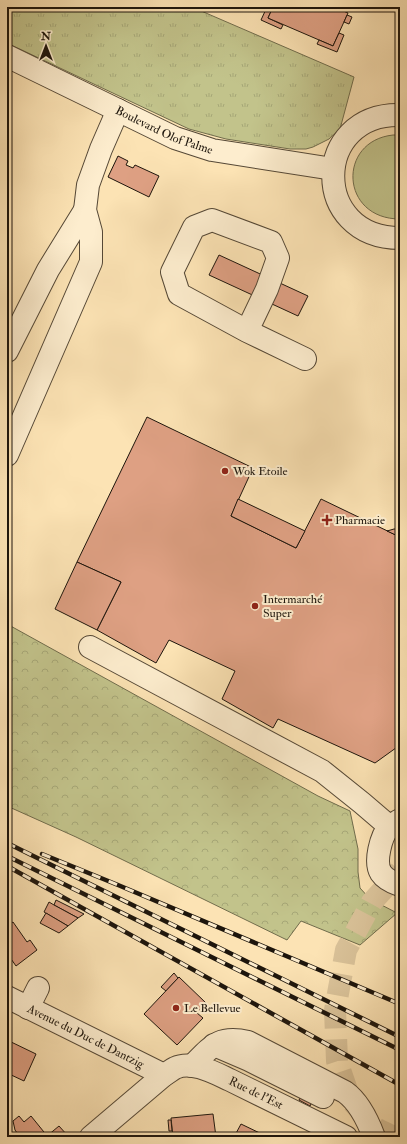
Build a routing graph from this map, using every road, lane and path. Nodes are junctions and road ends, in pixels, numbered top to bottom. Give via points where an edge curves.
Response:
1 (7, 56) edge
2 (118, 110) junction
3 (400, 115) edge
4 (333, 169) junction
5 (85, 210) junction
6 (400, 238) edge
7 (247, 331) junction
8 (7, 351) edge
9 (305, 359) dead end
10 (7, 455) edge
11 (90, 647) dead end
12 (395, 823) edge
13 (400, 885) edge
14 (38, 988) dead end
15 (7, 997) edge
16 (28, 1008) junction
17 (192, 1066) junction
18 (164, 1075) junction
19 (369, 1127) edge
20 (91, 1137) edge
21 (346, 1137) edge

1 - 2 street, Boulevard Olof Palme
2 - 4 street, Boulevard Olof Palme via 175,138 212,150
2 - 5 street via 88,185
3 - 4 street via 386,115 367,121 350,133 338,150
4 - 6 street via 338,201 346,215 366,231 387,238
5 - 8 street via 48,270
5 - 10 street via 91,232 91,262
7 - 7 street via 278,258 271,242 212,220 194,227 172,272 178,294
7 - 9 street
11 - 12 street via 322,771 362,803
12 - 13 street via 381,841 379,866 382,873
14 - 16 street
15 - 16 street, Avenue du Duc de Dantzig
16 - 18 street, Avenue du Duc de Dantzig
17 - 18 street, Rue de l'Est via 176,1067
17 - 19 street via 214,1044 225,1040 240,1040 256,1045 346,1092 353,1098
17 - 21 street, Rue de l'Est via 213,1072
18 - 20 street, Rue de l'Est

